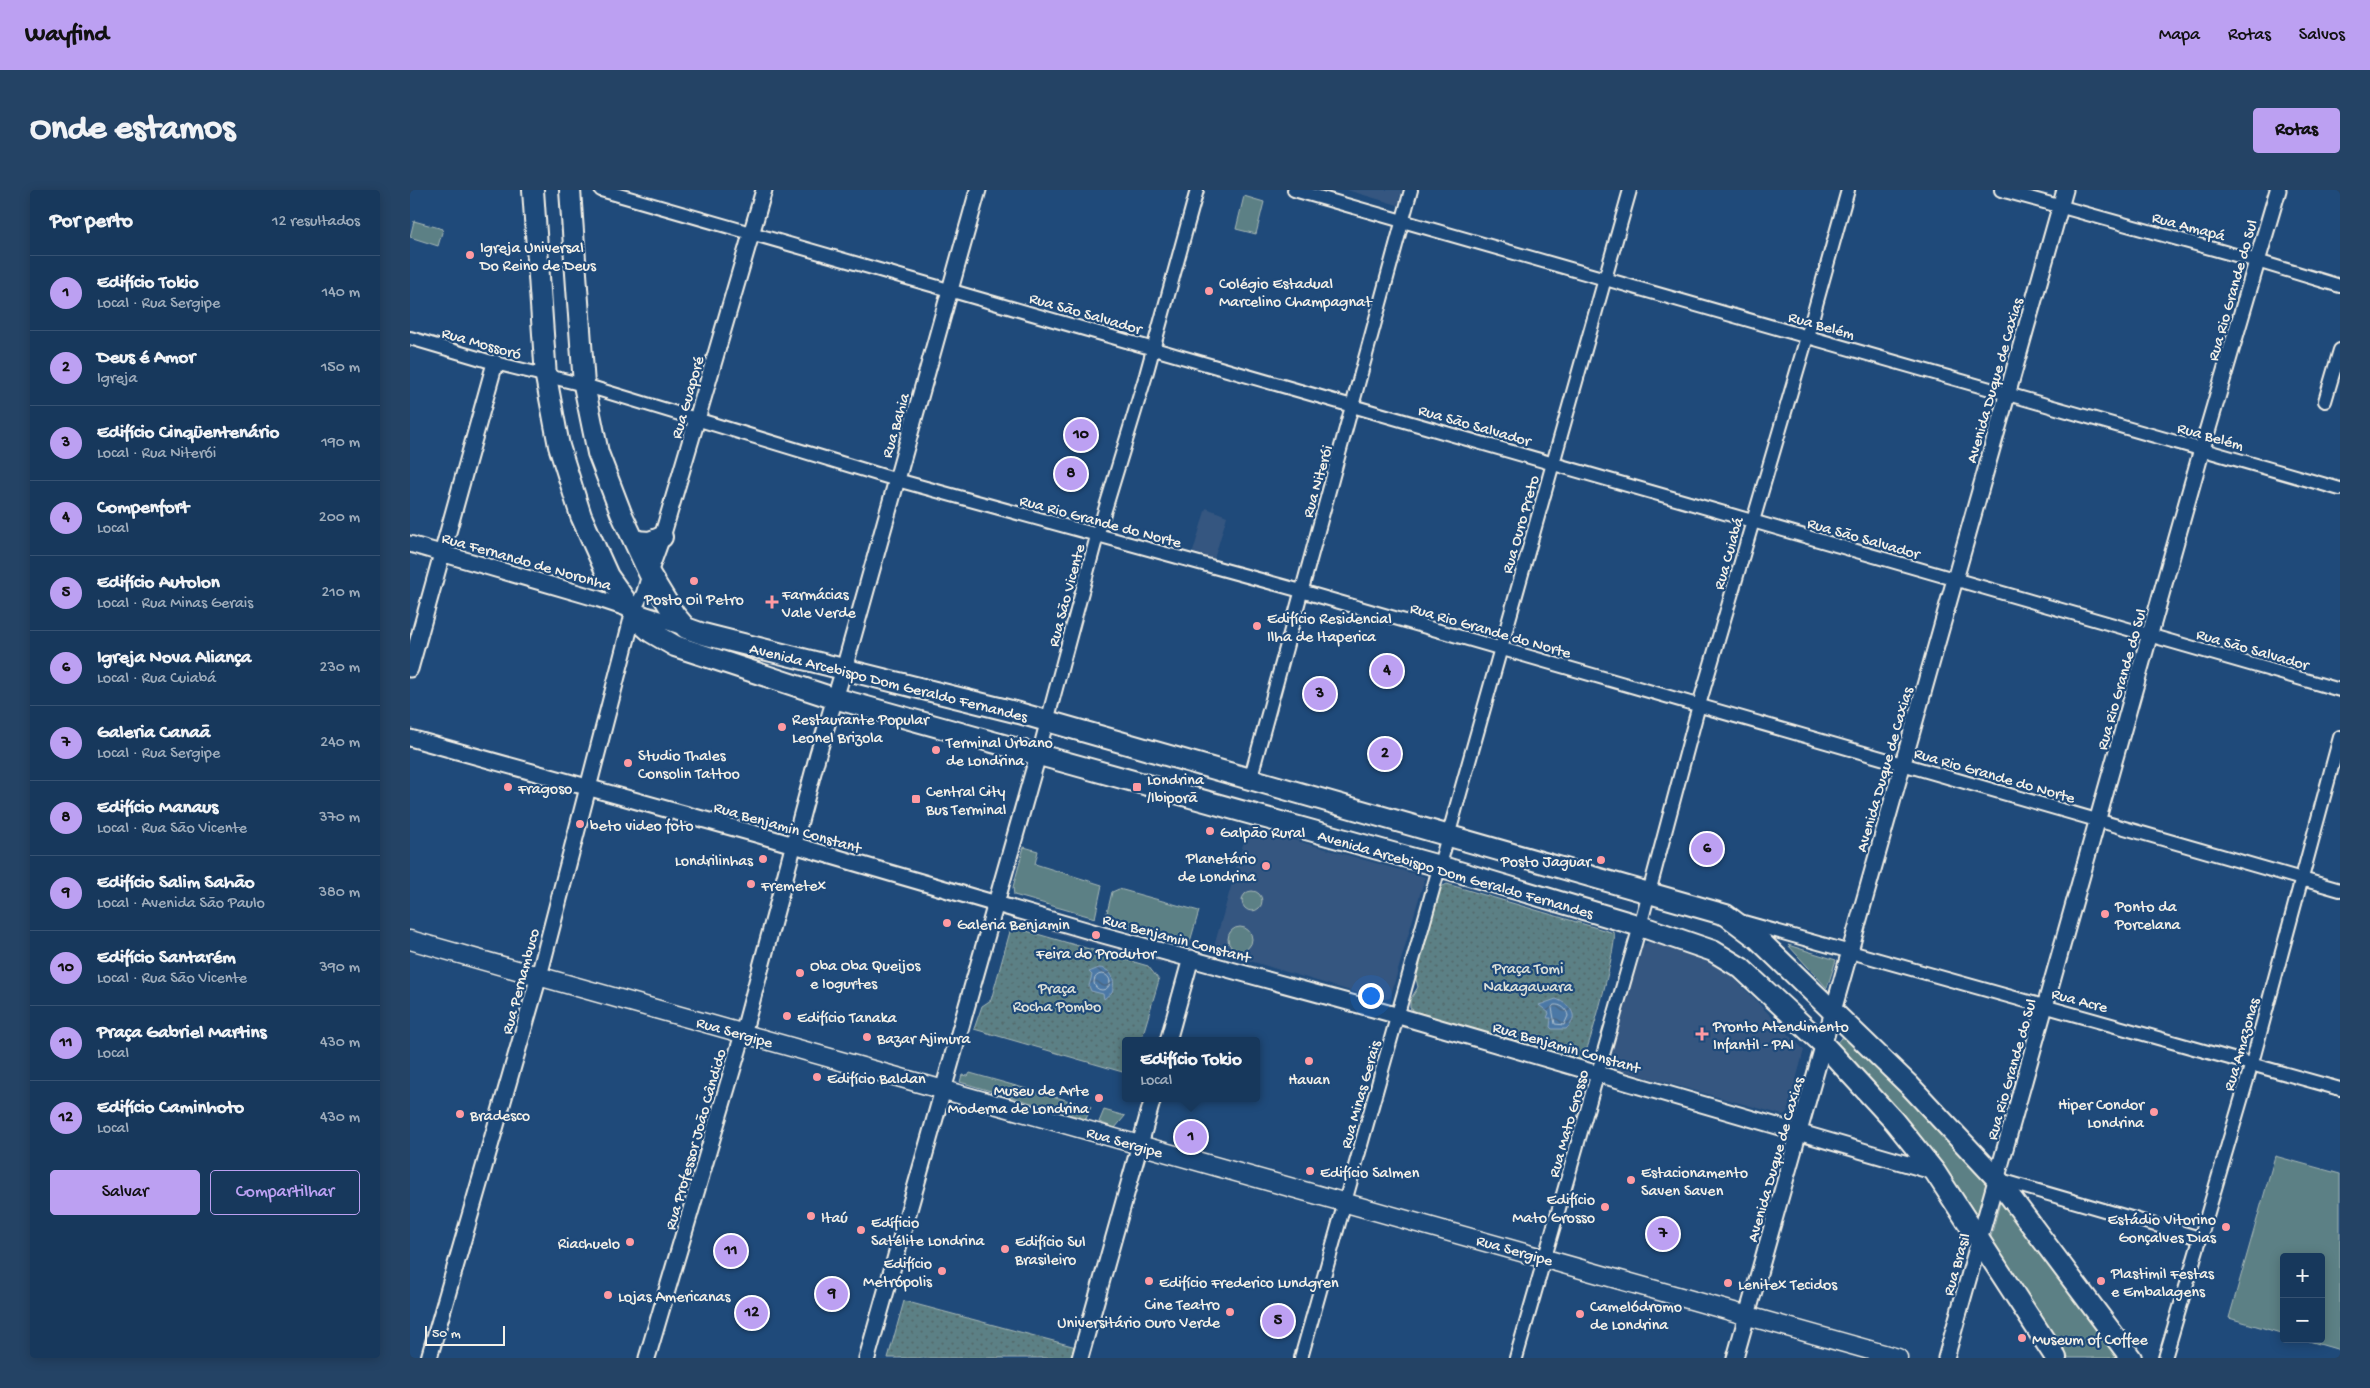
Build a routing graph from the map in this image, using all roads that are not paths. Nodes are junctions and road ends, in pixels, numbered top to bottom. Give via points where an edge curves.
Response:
1 (533, 190) edge
2 (570, 190) edge
3 (601, 190) edge
4 (764, 190) edge
5 (978, 190) edge
6 (1198, 190) edge
7 (1294, 190) edge
8 (1411, 190) edge
9 (1630, 190) edge
10 (1848, 190) edge
11 (2001, 190) edge
12 (2065, 190) edge
13 (2278, 190) edge
14 (2060, 206) junction
15 (1403, 221) junction
16 (752, 233) junction
17 (2257, 261) junction
18 (1605, 279) junction
19 (2340, 286) edge
20 (950, 290) junction
21 (1807, 336) junction
22 (410, 338) edge
23 (1153, 348) junction
24 (2340, 350) edge
25 (495, 363) junction
26 (546, 377) junction
27 (584, 385) junction
28 (2007, 394) junction
29 (2325, 401) dead end
30 (1354, 406) junction
31 (697, 420) junction
32 (2202, 449) junction
33 (1553, 464) junction
34 (897, 480) junction
35 (2340, 489) edge
36 (1753, 521) junction
37 (1097, 536) junction
38 (662, 537) junction
39 (636, 541) junction
40 (410, 544) edge
41 (442, 554) junction
42 (649, 573) junction
43 (1956, 580) junction
44 (1301, 591) junction
45 (634, 611) junction
46 (686, 628) junction
47 (2150, 636) junction
48 (1501, 648) junction
49 (410, 669) edge
50 (844, 669) junction
51 (2340, 690) edge
52 (835, 698) junction
53 (857, 704) junction
54 (1699, 706) junction
55 (1019, 713) junction
56 (1048, 721) junction
57 (2340, 737) edge
58 (410, 738) edge
59 (1038, 754) junction
60 (1901, 764) junction
61 (1250, 780) junction
62 (589, 788) junction
63 (2098, 820) junction
64 (1448, 837) junction
65 (794, 845) junction
66 (1440, 866) junction
67 (2301, 879) junction
68 (2340, 890) edge
69 (1649, 893) junction
70 (995, 903) junction
71 (1726, 916) junction
72 (1640, 926) junction
73 (410, 940) edge
74 (1850, 952) junction
75 (1191, 958) junction
76 (540, 976) junction
77 (2046, 1007) junction
78 (1833, 1013) junction
79 (1399, 1016) junction
80 (743, 1034) junction
81 (1169, 1037) edge
82 (1824, 1045) junction
83 (2252, 1064) junction
84 (1598, 1074) junction
85 (2340, 1089) edge
86 (943, 1090) junction
87 (1151, 1102) edge
88 (1800, 1131) junction
89 (1140, 1145) junction
90 (1934, 1172) junction
91 (1997, 1179) junction
92 (1345, 1202) junction
93 (2200, 1238) junction
94 (1980, 1241) junction
95 (1546, 1258) junction
96 (1747, 1316) junction
97 (429, 1358) edge
98 (647, 1358) edge
99 (866, 1358) edge
100 (1080, 1358) edge
101 (1300, 1358) edge
102 (1516, 1358) edge
103 (1735, 1358) edge
104 (1898, 1358) edge
105 (1946, 1358) edge
106 (2056, 1358) edge
107 (2131, 1358) edge
108 (2165, 1358) edge

1 - 26 main road, Avenida Arcebispo Dom Geraldo Fernandes
2 - 27 main road
3 - 16 street, Rua São Salvador
4 - 16 street, Rua Guaporé
5 - 20 street, Rua Bahia
6 - 23 street, Rua São Vicente
7 - 15 street, Rua Belém
8 - 15 street, Rua Niterói
9 - 18 street, Rua Ouro Preto
10 - 21 street, Rua Cuiabá
11 - 14 street, Rua Amapá
12 - 14 street, Avenida Duque de Caxias
13 - 17 street, Rua Rio Grande do Sul
14 - 17 street, Rua Amapá
14 - 28 street, Avenida Duque de Caxias
15 - 18 street, Rua Belém
15 - 30 street, Rua Niterói
16 - 20 street, Rua São Salvador
16 - 31 street, Rua Guaporé
17 - 19 street, Rua Amapá
17 - 32 street, Rua Rio Grande do Sul
18 - 21 street, Rua Belém
18 - 33 street, Rua Ouro Preto
20 - 23 street, Rua São Salvador
20 - 34 street, Rua Bahia
21 - 28 street, Rua Belém
21 - 36 street, Rua Cuiabá
22 - 25 street, Rua Mossoró
23 - 30 street, Rua São Salvador
23 - 37 street, Rua São Vicente
24 - 29 street
25 - 26 street, Rua Mossoró
25 - 41 street
26 - 27 street, Rua Rio Grande do Norte
26 - 45 main road, Avenida Arcebispo Dom Geraldo Fernandes via 559,446 581,516 608,576
27 - 31 street, Rua Rio Grande do Norte
27 - 39 main road via 598,453 621,513
28 - 32 street, Rua Belém
28 - 43 street, Avenida Duque de Caxias
30 - 33 street, Rua São Salvador
30 - 44 street, Rua Niterói
31 - 34 street, Rua Rio Grande do Norte
31 - 38 street, Rua Guaporé
32 - 35 street, Rua Belém
32 - 47 street, Rua Rio Grande do Sul
33 - 36 street, Rua São Salvador
33 - 48 street, Rua Ouro Preto
34 - 37 street, Rua Rio Grande do Norte
34 - 50 street, Rua Bahia
36 - 43 street, Rua São Salvador
36 - 54 street, Rua Cuiabá
37 - 44 street, Rua Rio Grande do Norte
37 - 56 street, Rua São Vicente
38 - 39 main road via 650,542
38 - 42 street, Rua Guaporé
39 - 42 main road
40 - 41 street, Rua Fernando de Noronha
41 - 45 street, Rua Fernando de Noronha
41 - 49 street
42 - 45 street, Rua Guaporé
42 - 46 main road
43 - 47 street, Rua São Salvador
43 - 60 street, Avenida Duque de Caxias
44 - 48 street, Rua Rio Grande do Norte
44 - 61 street, Rua Niterói
45 - 46 street, Avenida Arcebispo Dom Geraldo Fernandes
45 - 52 main road, Avenida Arcebispo Dom Geraldo Fernandes via 651,632 676,646
45 - 62 street, Rua Pernambuco
46 - 50 main road, Avenida Arcebispo Dom Geraldo Fernandes
47 - 51 street, Rua São Salvador
47 - 63 street, Rua Rio Grande do Sul
48 - 54 street, Rua Rio Grande do Norte
48 - 64 street, Rua Ouro Preto
50 - 52 street, Rua Professor João Cândido
50 - 55 main road, Avenida Arcebispo Dom Geraldo Fernandes
52 - 53 main road, Avenida Arcebispo Dom Geraldo Fernandes
52 - 65 street, Rua Professor João Cândido
53 - 55 main road via 864,688 874,683 1004,720
53 - 59 main road, Avenida Arcebispo Dom Geraldo Fernandes
54 - 60 street, Rua Rio Grande do Norte
54 - 69 street, Rua Cuiabá
55 - 56 main road, Avenida Arcebispo Dom Geraldo Fernandes
56 - 59 street, Rua São Vicente
56 - 61 main road, Avenida Arcebispo Dom Geraldo Fernandes
57 - 67 street, Rua Amazonas
58 - 62 street, Rua Benjamin Constant
59 - 66 main road, Avenida Arcebispo Dom Geraldo Fernandes
59 - 70 street
60 - 63 street, Rua Rio Grande do Norte
60 - 74 street, Avenida Duque de Caxias
61 - 64 main road, Avenida Arcebispo Dom Geraldo Fernandes
62 - 65 street, Rua Benjamin Constant
62 - 76 street, Rua Pernambuco
63 - 67 street, Rua Rio Grande do Norte
63 - 77 street, Rua Rio Grande do Sul
64 - 66 street, Rua Ouro Preto
64 - 69 main road, Avenida Arcebispo Dom Geraldo Fernandes
65 - 70 street, Rua Benjamin Constant
65 - 80 street, Rua Professor João Cândido
66 - 72 main road, Avenida Arcebispo Dom Geraldo Fernandes
66 - 79 street, Rua Minas Gerais
67 - 68 street, Rua Rio Grande do Norte
67 - 83 street, Rua Amazonas
69 - 71 main road, Avenida Arcebispo Dom Geraldo Fernandes
69 - 72 street, Rua Cuiabá
70 - 75 street, Rua Benjamin Constant
70 - 86 street
71 - 74 street, Rua Acre
71 - 78 main road, Avenida Arcebispo Dom Geraldo Fernandes via 1758,939
72 - 82 main road, Avenida Arcebispo Dom Geraldo Fernandes via 1713,951 1741,968
72 - 84 street, Rua Mato Grosso
73 - 76 main road, Rua Sergipe
74 - 77 street, Rua Acre
74 - 78 street, Avenida Duque de Caxias
75 - 79 street, Rua Benjamin Constant
75 - 81 street
76 - 80 main road, Rua Sergipe
76 - 97 street, Rua Pernambuco
77 - 83 street, Rua Acre
77 - 91 street, Rua Rio Grande do Sul
78 - 82 street, Avenida Duque de Caxias
78 - 91 main road, Avenida Arcebispo Dom Geraldo Fernandes via 1910,1086
79 - 84 street, Rua Benjamin Constant
79 - 92 street, Rua Minas Gerais
80 - 86 main road, Rua Sergipe
80 - 98 street, Rua Professor João Cândido
82 - 88 street, Avenida Duque de Caxias
82 - 90 main road, Avenida Arcebispo Dom Geraldo Fernandes via 1894,1121
83 - 85 street, Rua Acre
83 - 93 street, Rua Amazonas
84 - 88 street, Rua Benjamin Constant
84 - 95 street, Rua Mato Grosso
86 - 89 main road, Rua Sergipe
86 - 99 street
87 - 89 street
88 - 90 street, Rua Benjamin Constant
88 - 96 street, Avenida Duque de Caxias
89 - 92 main road, Rua Sergipe
89 - 100 street
90 - 94 main road, Avenida Arcebispo Dom Geraldo Fernandes
91 - 93 street
91 - 94 street, Rua Brasil
91 - 107 main road, Avenida Arcebispo Dom Geraldo Fernandes
92 - 95 main road, Rua Sergipe
92 - 101 street, Rua Minas Gerais
93 - 108 street, Rua Amazonas
94 - 105 street, Rua Brasil
94 - 106 main road, Avenida Arcebispo Dom Geraldo Fernandes
95 - 96 main road, Rua Sergipe
95 - 102 street, Rua Mato Grosso
96 - 103 street, Avenida Duque de Caxias
96 - 104 main road, Rua Sergipe

